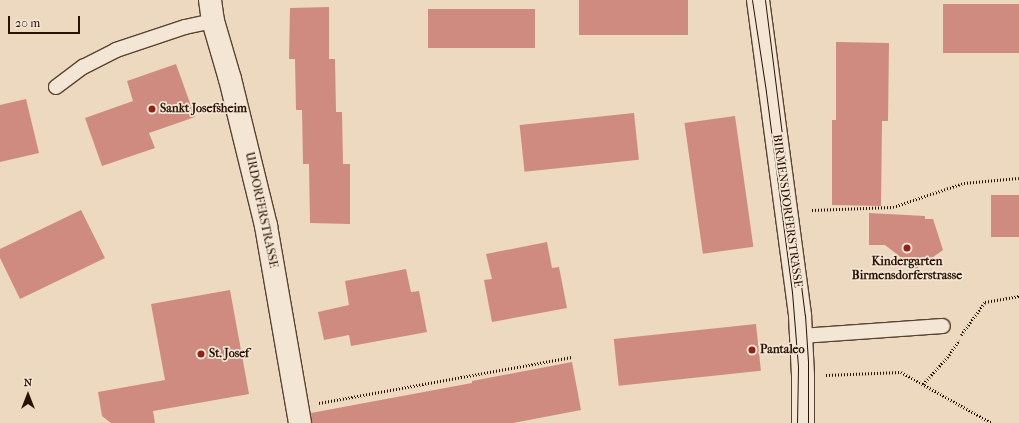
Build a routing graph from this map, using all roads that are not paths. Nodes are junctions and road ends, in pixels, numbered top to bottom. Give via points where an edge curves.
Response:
1 (210, 0) edge
2 (758, 0) edge
3 (213, 21) junction
4 (56, 88) dead end
5 (943, 326) dead end
6 (801, 336) junction
7 (299, 415) edge
8 (803, 423) edge

1 - 3 street, URDORFERSTRASSE
2 - 6 street, BIRMENSDORFERSTRASSE via 795,265
3 - 4 lane via 185,27 116,50 83,67
3 - 7 street, URDORFERSTRASSE via 266,226
5 - 6 lane
6 - 8 street, BIRMENSDORFERSTRASSE

